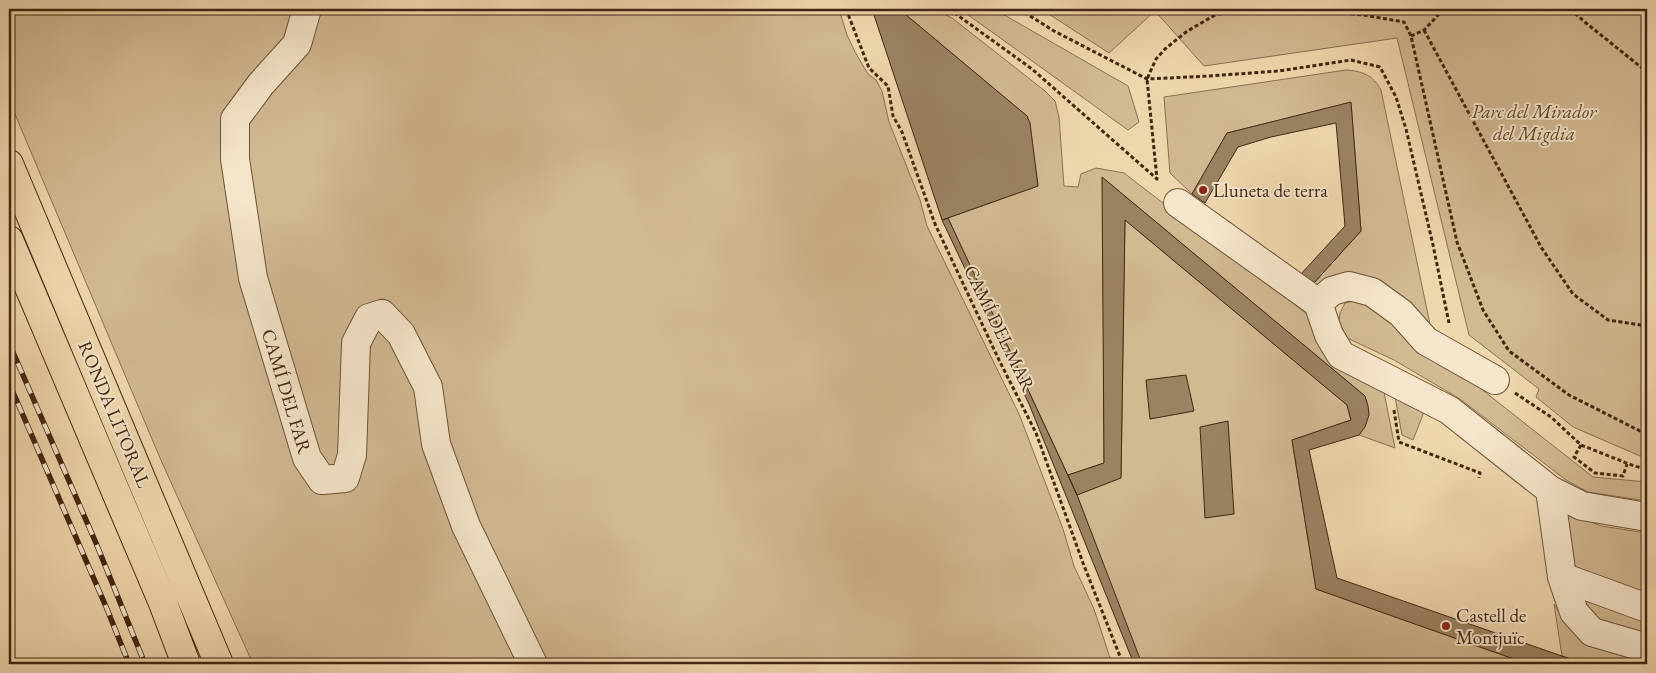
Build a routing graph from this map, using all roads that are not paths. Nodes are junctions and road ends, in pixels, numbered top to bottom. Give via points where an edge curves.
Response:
1 (307, 9) edge
2 (9, 164) edge
3 (1178, 203) dead end
4 (9, 240) edge
5 (1318, 303) junction
6 (1495, 380) road end
7 (1550, 490) junction
8 (1647, 517) edge
9 (1562, 577) junction
10 (1647, 608) edge
11 (1647, 648) edge
12 (186, 664) edge
13 (219, 664) edge
14 (533, 664) edge

1 - 14 lane, CAMÍ DEL FAR via 297,44 235,119 235,151 253,278 307,458 322,480 345,478 352,455 356,343 369,318 382,314 400,334 428,387 436,444 466,526
2 - 13 highway, RONDA LITORAL
3 - 5 lane
4 - 12 highway, RONDA LITORAL
5 - 6 lane via 1332,291 1348,286 1372,292 1401,313 1426,341
5 - 7 lane via 1329,335 1341,355 1449,410
7 - 8 lane via 1582,506
7 - 9 lane
9 - 10 lane
9 - 11 lane via 1574,612 1592,632

